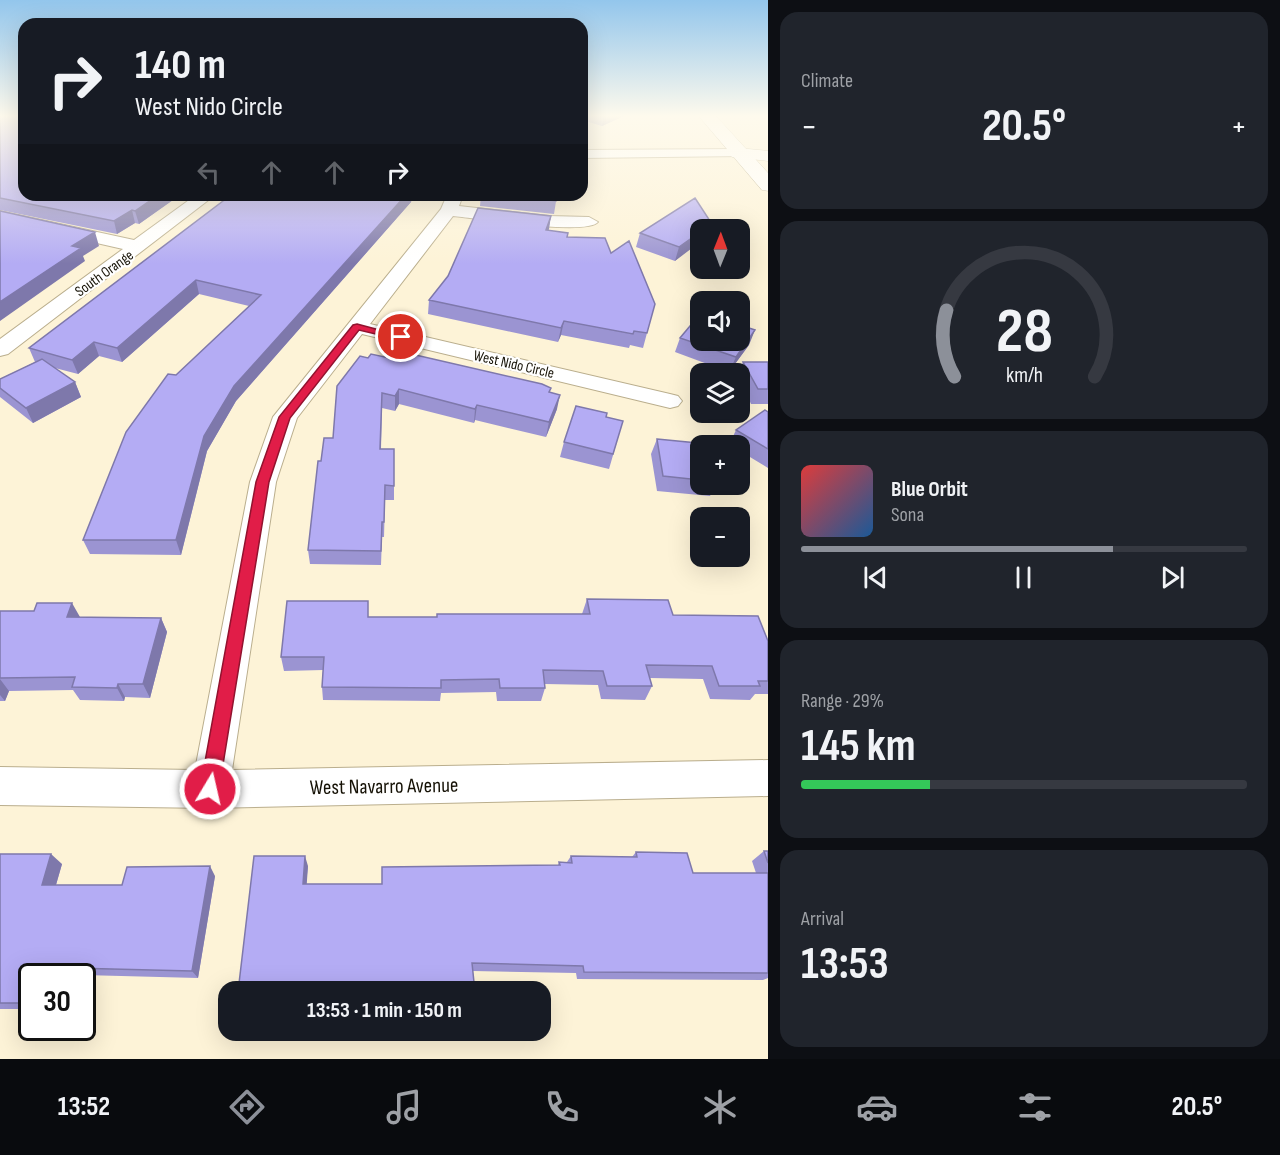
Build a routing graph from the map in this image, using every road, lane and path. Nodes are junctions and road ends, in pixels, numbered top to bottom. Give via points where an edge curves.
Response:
1 (748, 164) edge
2 (768, 186) edge
3 (199, 201) edge
4 (452, 203) edge
5 (0, 216) edge
6 (589, 222) dead end
7 (140, 247) junction
8 (357, 327) junction
9 (0, 349) edge
10 (670, 401) dead end
11 (768, 778) edge
12 (0, 786) edge
13 (210, 789) junction

1 - 2 main road
3 - 7 street, South Orange
4 - 6 street via 549,221
4 - 8 street
5 - 7 street
7 - 9 street, South Orange
8 - 10 street, West Nido Circle
8 - 13 street via 285,417 263,482
11 - 13 street, West Navarro Avenue
12 - 13 street, West Navarro Avenue

